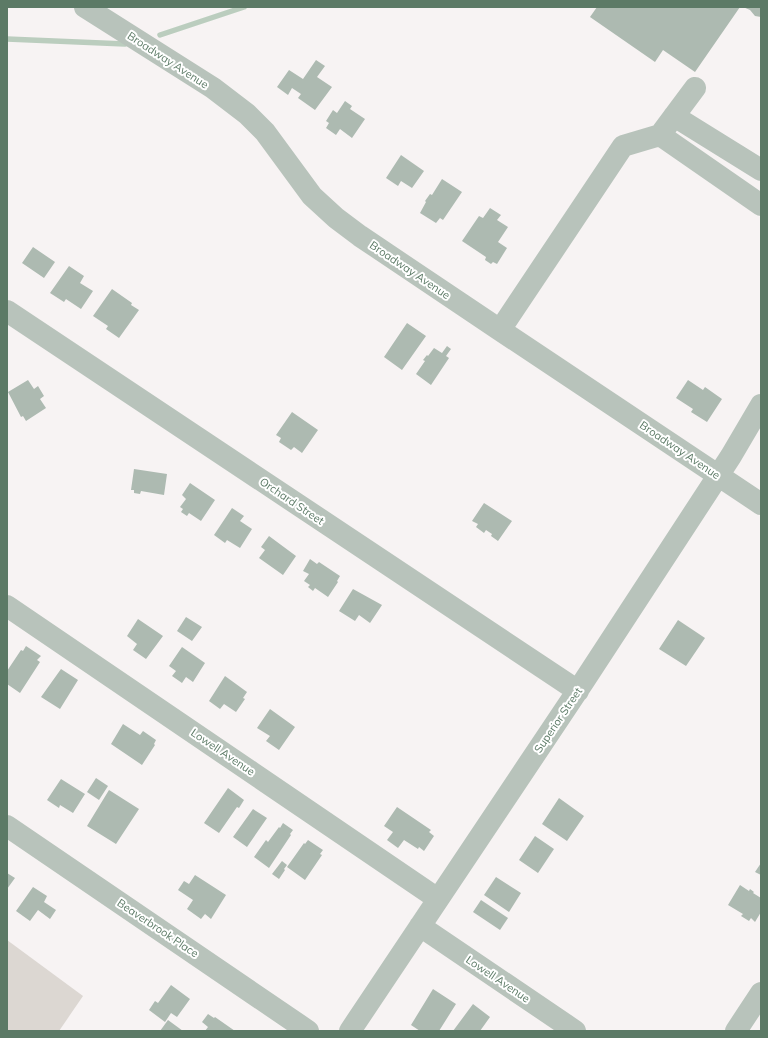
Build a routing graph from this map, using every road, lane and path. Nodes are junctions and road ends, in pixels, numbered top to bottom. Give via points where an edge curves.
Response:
1 (86, 7) edge
2 (695, 88) dead end
3 (674, 116) junction
4 (660, 135) junction
5 (761, 170) edge
6 (761, 205) edge
7 (7, 311) edge
8 (500, 330) junction
9 (761, 405) edge
10 (718, 476) junction
11 (761, 504) edge
12 (7, 606) edge
13 (578, 690) junction
14 (7, 826) edge
15 (438, 899) junction
16 (420, 926) junction
17 (761, 993) edge
18 (308, 1031) edge
19 (350, 1031) edge
20 (576, 1031) edge
21 (736, 1031) edge

1 - 8 street, Broadway Avenue via 212,88 247,114 265,132 312,196 336,218
2 - 3 street
3 - 4 street
3 - 5 street
4 - 6 street
4 - 8 street via 623,146
7 - 13 street, Orchard Street
8 - 10 street, Broadway Avenue
9 - 10 street, Superior Street
10 - 11 street, Broadway Avenue
10 - 13 street, Superior Street
12 - 15 street, Lowell Avenue
13 - 15 street, Superior Street
14 - 18 street, Beaverbrook Place
15 - 16 street, Superior Street
16 - 19 street, Superior Street
16 - 20 street, Lowell Avenue
17 - 21 street

